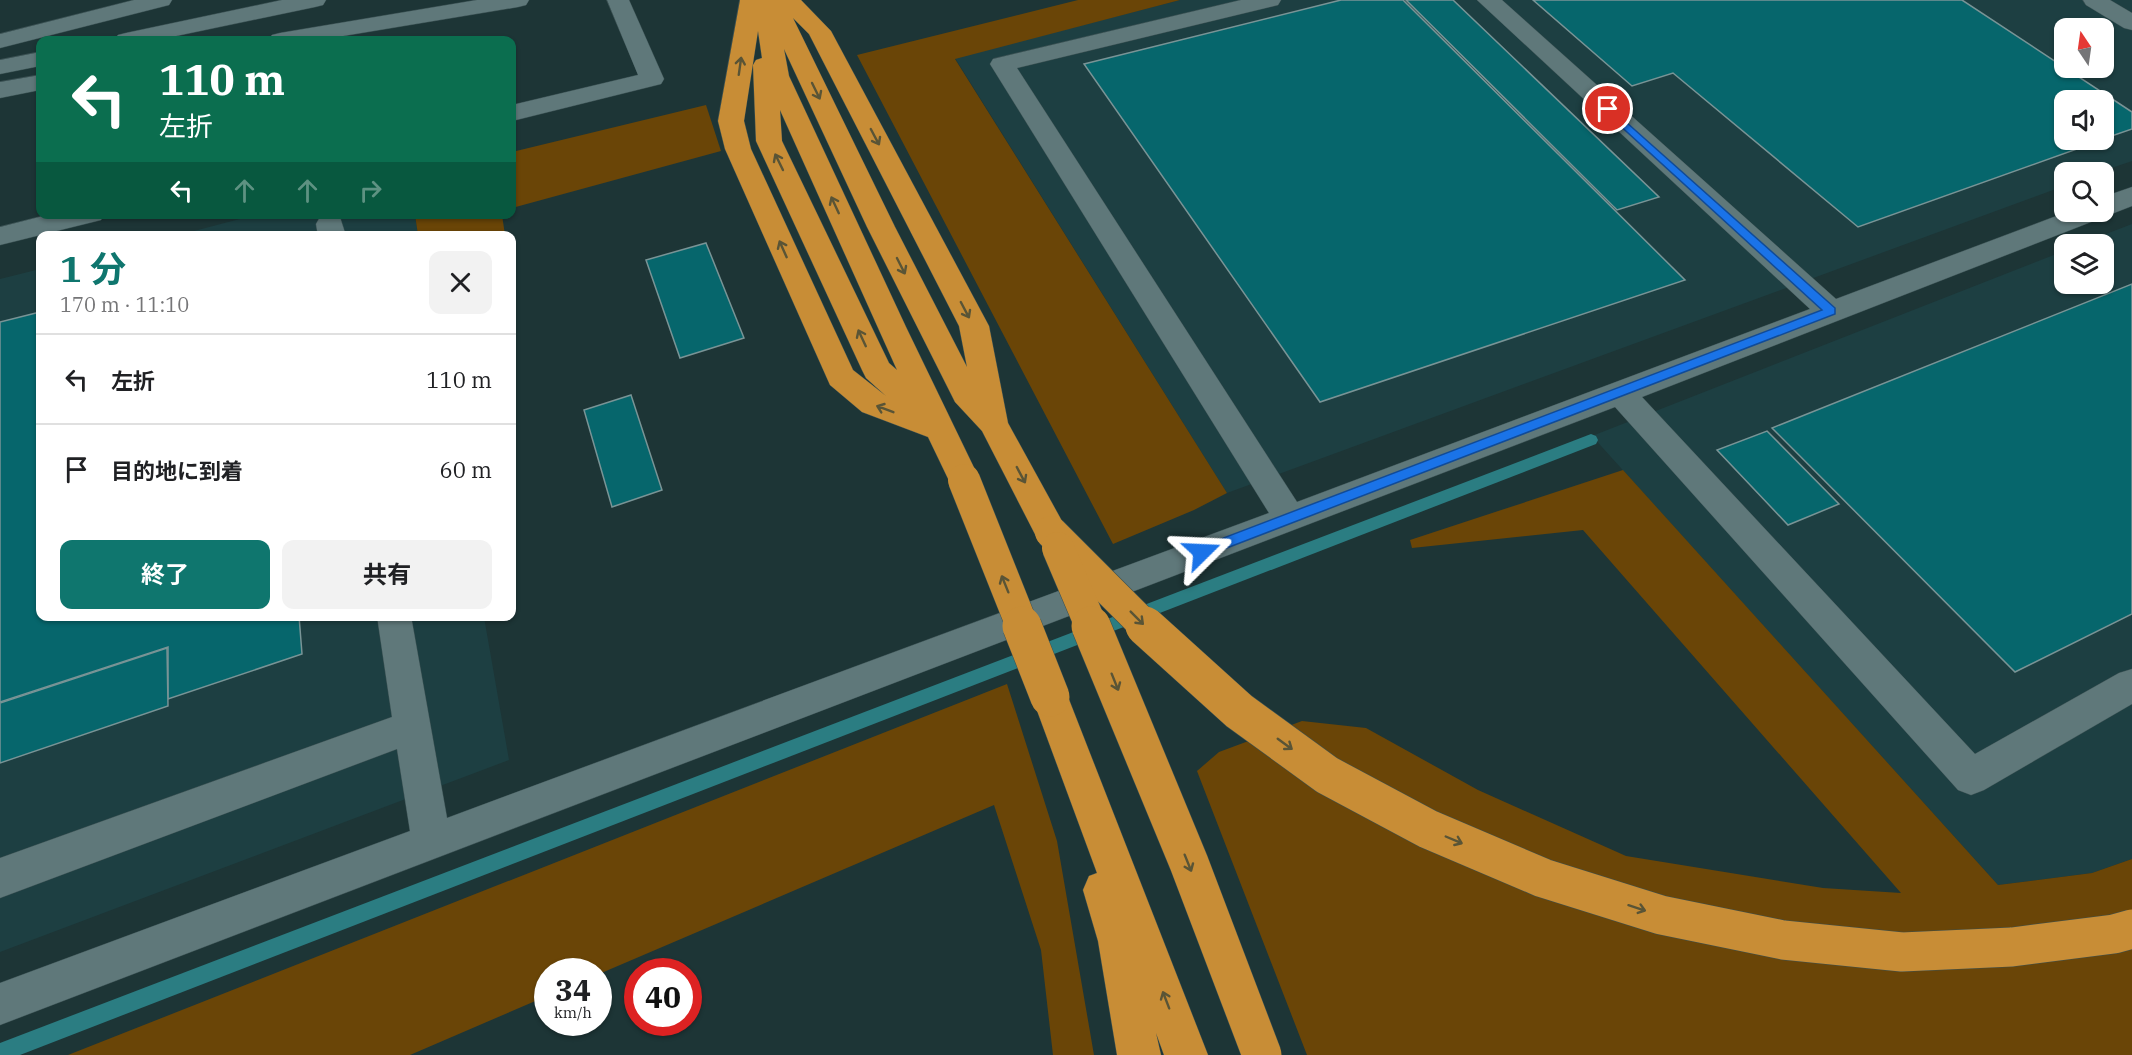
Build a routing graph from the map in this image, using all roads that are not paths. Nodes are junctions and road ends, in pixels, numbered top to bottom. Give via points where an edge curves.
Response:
1 (161, 0) edge
2 (315, 0) edge
3 (518, 0) edge
4 (618, 0) edge
5 (752, 0) edge
6 (762, 0) edge
7 (773, 0) edge
8 (788, 0) edge
9 (1270, 0) edge
10 (1488, 0) edge
11 (2094, 0) edge
12 (2132, 23) edge
13 (145, 36) edge
14 (304, 36) edge
15 (0, 41) edge
16 (36, 60) edge
17 (0, 68) edge
18 (36, 84) edge
19 (0, 90) edge
20 (516, 112) edge
21 (2132, 196) edge
22 (2114, 203) edge
23 (71, 219) edge
24 (2066, 222) edge
25 (0, 237) edge
26 (1831, 311) junction
27 (1619, 392) junction
28 (993, 423) junction
29 (940, 429) junction
30 (1290, 519) junction
31 (1051, 532) junction
32 (395, 621) edge
33 (2132, 685) edge
34 (1050, 697) junction
35 (412, 727) junction
36 (431, 840) junction
37 (0, 878) edge
38 (2132, 929) edge
39 (0, 1004) edge
40 (1139, 1055) edge
41 (1186, 1055) edge
42 (1262, 1055) edge

1 - 15 street
2 - 13 street
3 - 14 street
4 - 20 street via 652,79
29 -> 5 highway via 873,404 841,377 738,149 731,121
29 -> 6 highway via 877,370 769,141
7 -> 28 highway via 966,394
8 -> 28 highway via 819,31 974,326
9 - 30 street via 1002,64
10 - 26 street
11 - 12 street
16 - 17 street
18 - 19 street
21 - 22 street
23 - 25 street
24 - 26 street
26 - 27 street
27 - 30 street
27 - 33 street via 1971,777
28 -> 31 highway
34 -> 29 highway, bridge
30 - 36 street
31 -> 38 highway, bridge via 1155,636 1239,711 1328,775 1428,829 1543,878 1661,915 1750,934 1902,952 2012,947
31 -> 42 highway, bridge via 1106,658
32 - 35 street
34 - 40 highway via 1118,941
41 -> 34 highway
35 - 36 street
35 - 37 street
36 - 39 street

